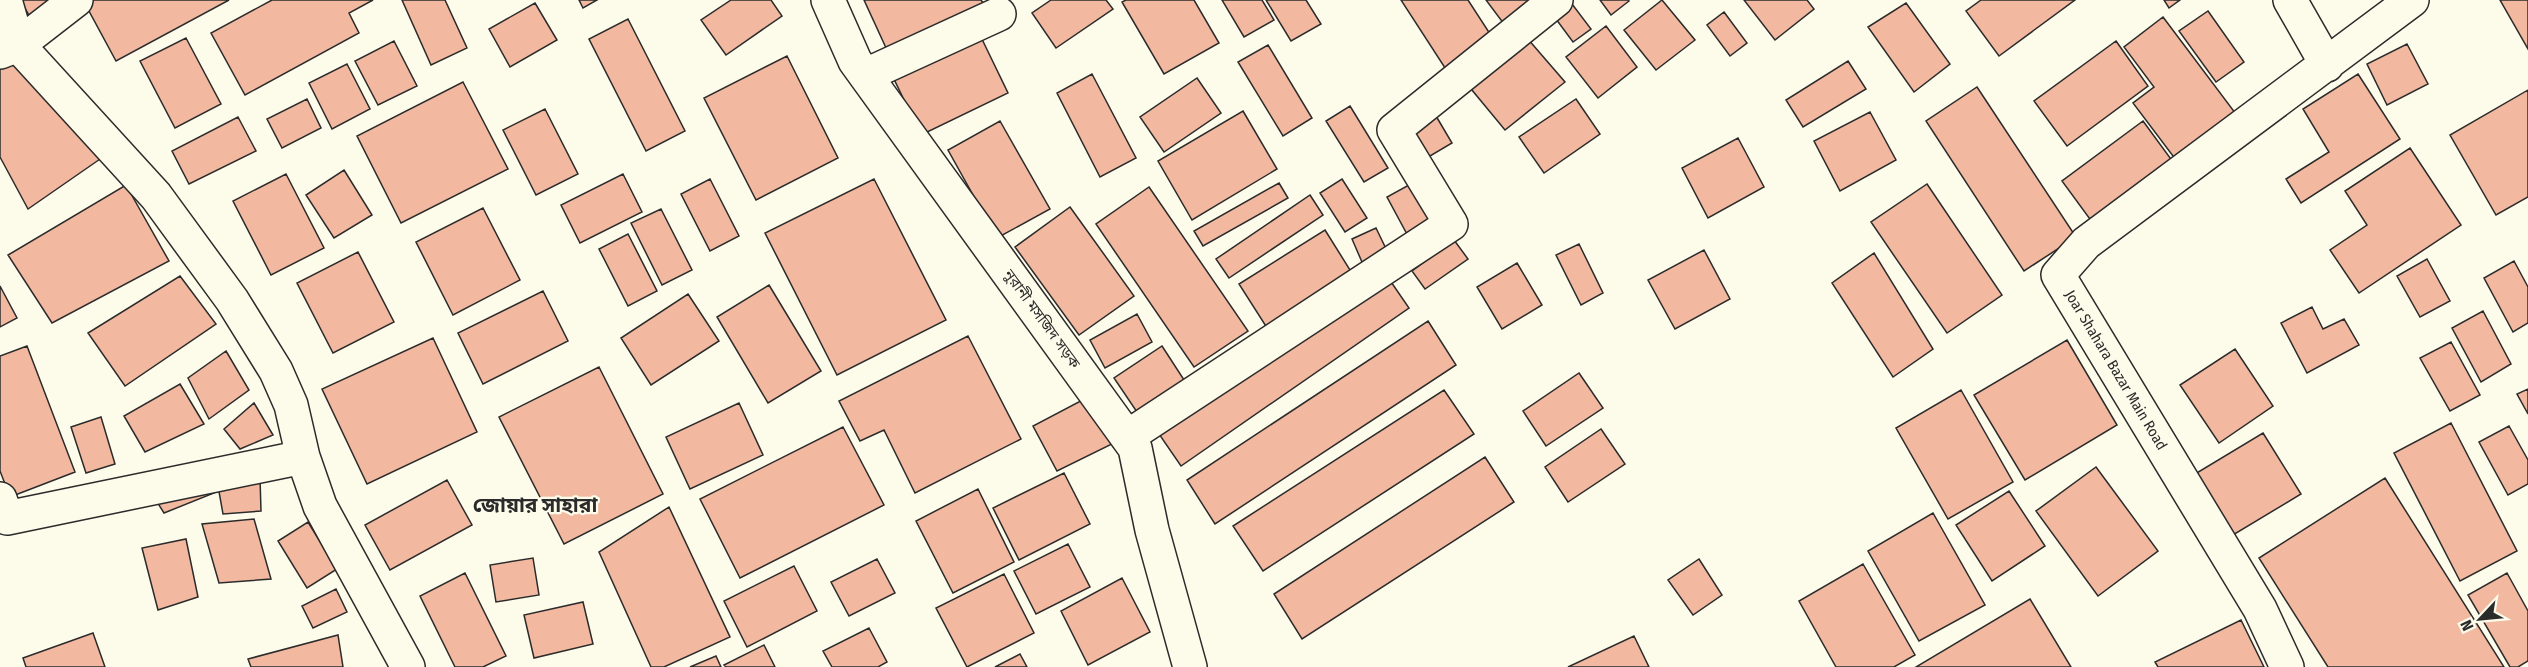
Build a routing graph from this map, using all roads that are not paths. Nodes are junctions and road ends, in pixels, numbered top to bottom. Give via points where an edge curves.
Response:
1 (5, 0) edge
2 (76, 0) edge
3 (828, 0) edge
4 (1556, 0) edge
5 (2290, 0) edge
6 (2412, 0) edge
7 (1004, 5) edge
8 (9, 49) edge
9 (2327, 65) junction
10 (866, 75) junction
11 (1127, 437) junction
12 (303, 457) junction
13 (0, 499) edge
14 (408, 667) edge
15 (1190, 667) edge
16 (2288, 667) edge

1 - 8 street
2 - 8 street
3 - 10 street, নুরানী মসজিদ সড়ক via 855,60
4 - 11 street via 1394,130 1451,224
5 - 9 street
6 - 9 street, Joar Shahara Bazar Main Road
7 - 10 street
8 - 12 street via 156,196 232,300 276,371 291,405
9 - 16 street, Joar Shahara Bazar Main Road via 2086,243 2058,275 2260,609
10 - 11 street, নুরানী মসজিদ সড়ক
11 - 15 street, নুরানী মসজিদ সড়ক via 1135,448 1152,530
12 - 13 street via 8,518
12 - 14 street via 320,506

